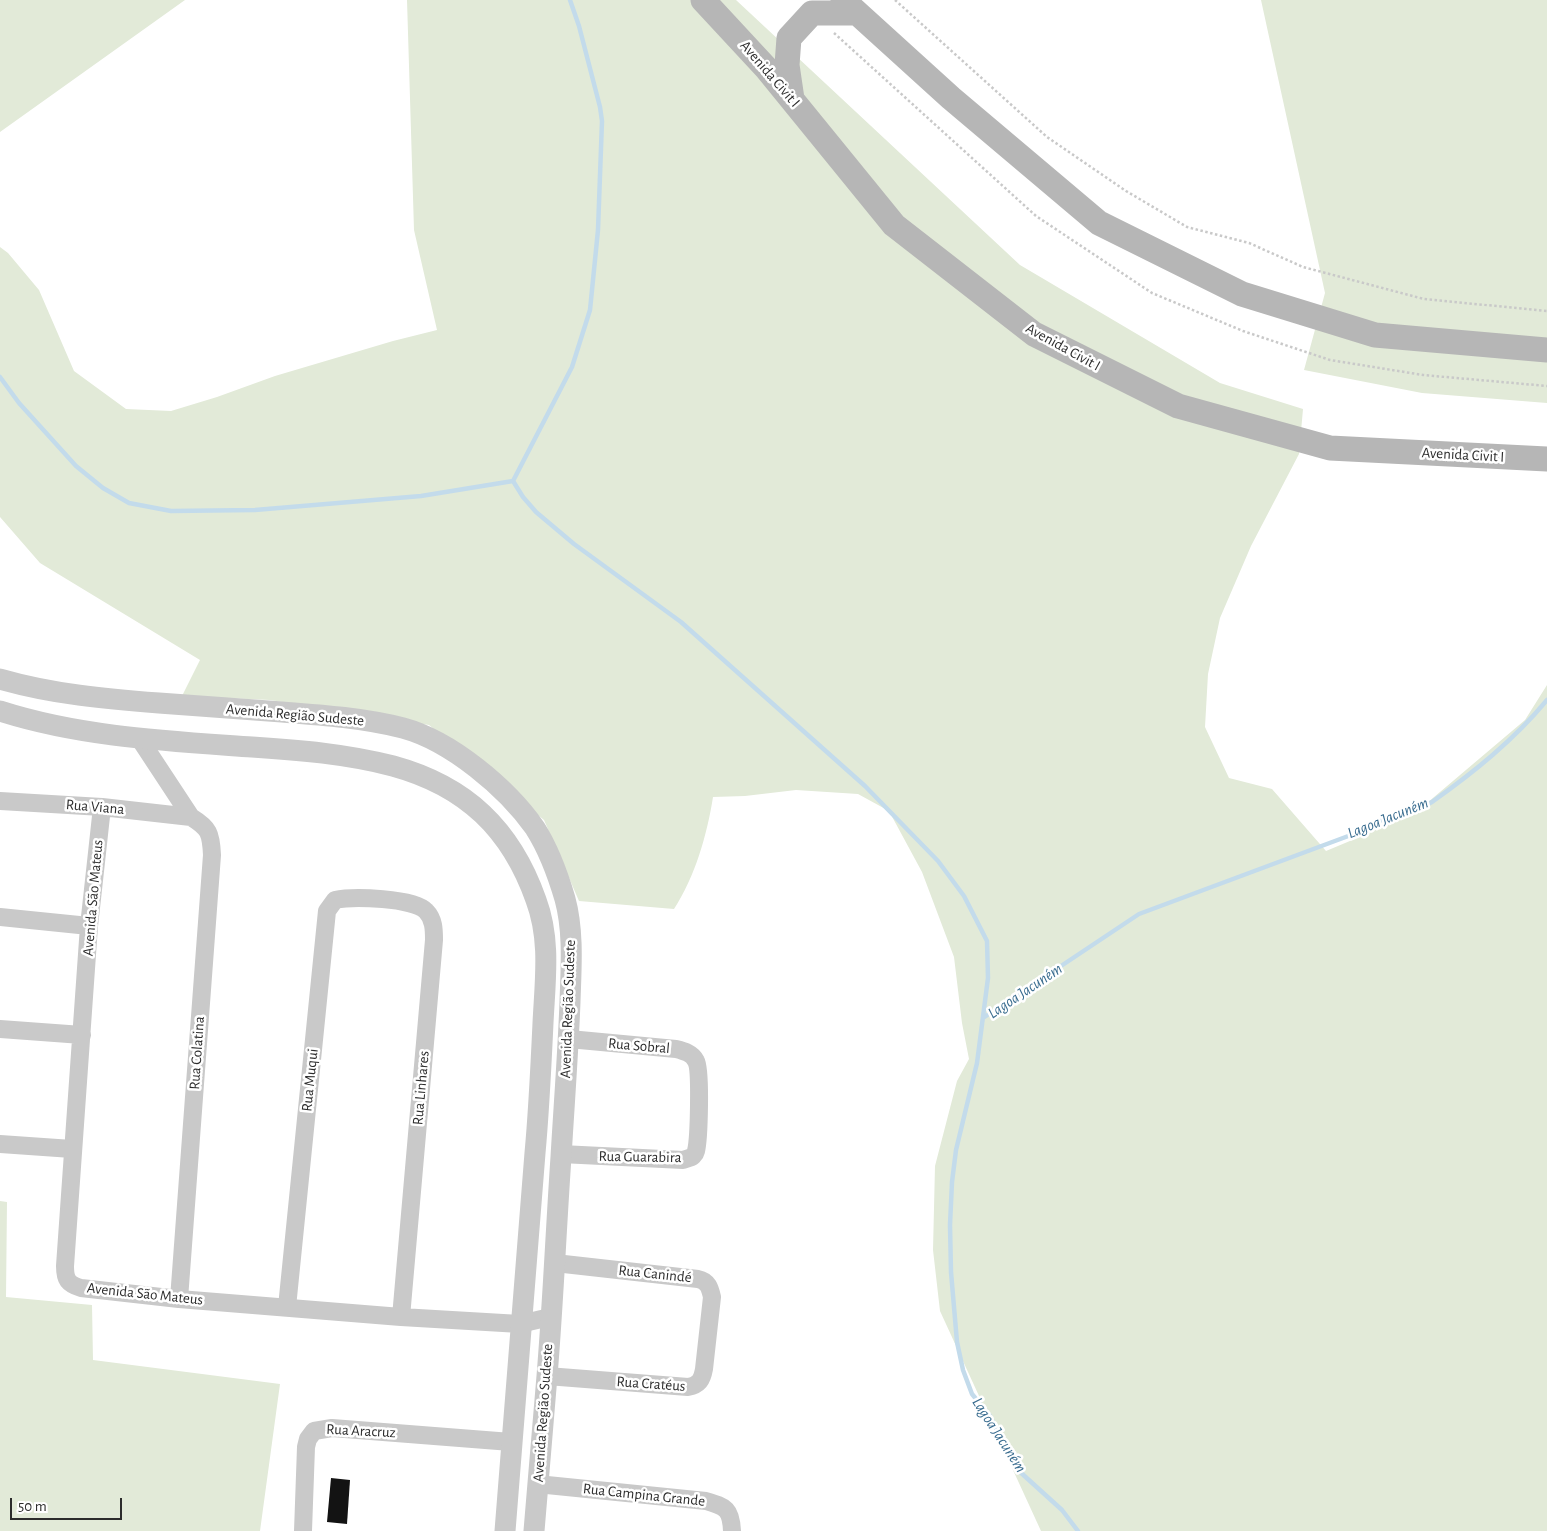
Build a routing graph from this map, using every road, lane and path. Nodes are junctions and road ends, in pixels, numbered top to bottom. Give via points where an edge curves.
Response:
1 (703, 0) edge
2 (895, 0) edge
3 (850, 6) edge
4 (792, 99) junction
5 (1547, 311) edge
6 (1547, 350) edge
7 (1547, 459) edge
8 (0, 679) edge
9 (0, 712) edge
10 (139, 738) junction
11 (0, 801) edge
12 (102, 807) junction
13 (190, 817) junction
14 (380, 899) joint
15 (0, 917) edge
16 (89, 926) junction
17 (0, 1029) edge
18 (82, 1035) junction
19 (569, 1040) junction
20 (699, 1101) joint
21 (537, 1130) junction
22 (563, 1133) junction
23 (0, 1144) edge
24 (72, 1149) junction
25 (561, 1154) junction
26 (555, 1263) junction
27 (179, 1299) junction
28 (287, 1307) junction
29 (400, 1317) junction
30 (550, 1317) junction
31 (520, 1324) junction
32 (709, 1329) joint
33 (547, 1376) junction
34 (511, 1442) junction
35 (537, 1484) junction
36 (303, 1531) edge
37 (504, 1531) edge
38 (534, 1531) edge
39 (732, 1531) edge

1 - 4 main road, Avenida Civit I
2 - 5 path via 1048,137 1126,191 1187,227 1249,243 1303,267 1424,299
3 - 4 main road via 812,13 789,38 787,65
3 - 6 main road via 1099,223 1233,290 1374,335
4 - 7 main road, Avenida Civit I via 894,225 1034,334 1178,406 1330,448
8 - 19 street, Avenida Região Sudeste via 74,695 312,714 372,722 406,729 458,754 516,804 536,830 552,860 566,902 570,932
9 - 10 street, Avenida Região Sudeste via 29,721
10 - 13 street
10 - 21 street, Avenida Região Sudeste via 358,758 417,774 440,784 465,798 488,818 511,848 525,874 545,931 547,968
11 - 12 street, Rua Viana
12 - 13 street, Rua Viana
12 - 16 street, Avenida São Mateus
13 - 27 street, Rua Colatina via 209,831 212,854
14 - 28 street, Rua Muqui via 342,898 335,900 327,911
14 - 29 street, Rua Linhares via 422,907 432,919 434,928
15 - 16 street
16 - 18 street, Avenida São Mateus
17 - 18 street
18 - 24 street, Avenida São Mateus
19 - 20 street, Rua Sobral via 686,1052 698,1066
19 - 22 street, Avenida Região Sudeste
20 - 25 street, Rua Guarabira via 696,1150 687,1160
21 - 22 street
21 - 31 street, Avenida Região Sudeste
22 - 25 street, Avenida Região Sudeste
23 - 24 street
24 - 27 street, Avenida São Mateus via 65,1266 67,1282 81,1288
25 - 26 street, Avenida Região Sudeste
26 - 30 street, Avenida Região Sudeste
26 - 32 street, Rua Canindé via 703,1280 711,1290 712,1298
27 - 28 street, Avenida São Mateus
28 - 29 street, Avenida São Mateus
29 - 31 street, Avenida São Mateus
30 - 31 street, Avenida São Mateus
30 - 33 street, Avenida Região Sudeste
31 - 34 street, Avenida Região Sudeste
32 - 33 street, Rua Cratéus via 704,1369 694,1386
33 - 35 street, Avenida Região Sudeste
34 - 36 street, Rua Aracruz via 332,1428 314,1431 306,1447
34 - 37 street, Avenida Região Sudeste
35 - 38 street, Avenida Região Sudeste
35 - 39 street, Rua Campina Grande via 706,1501 727,1509

